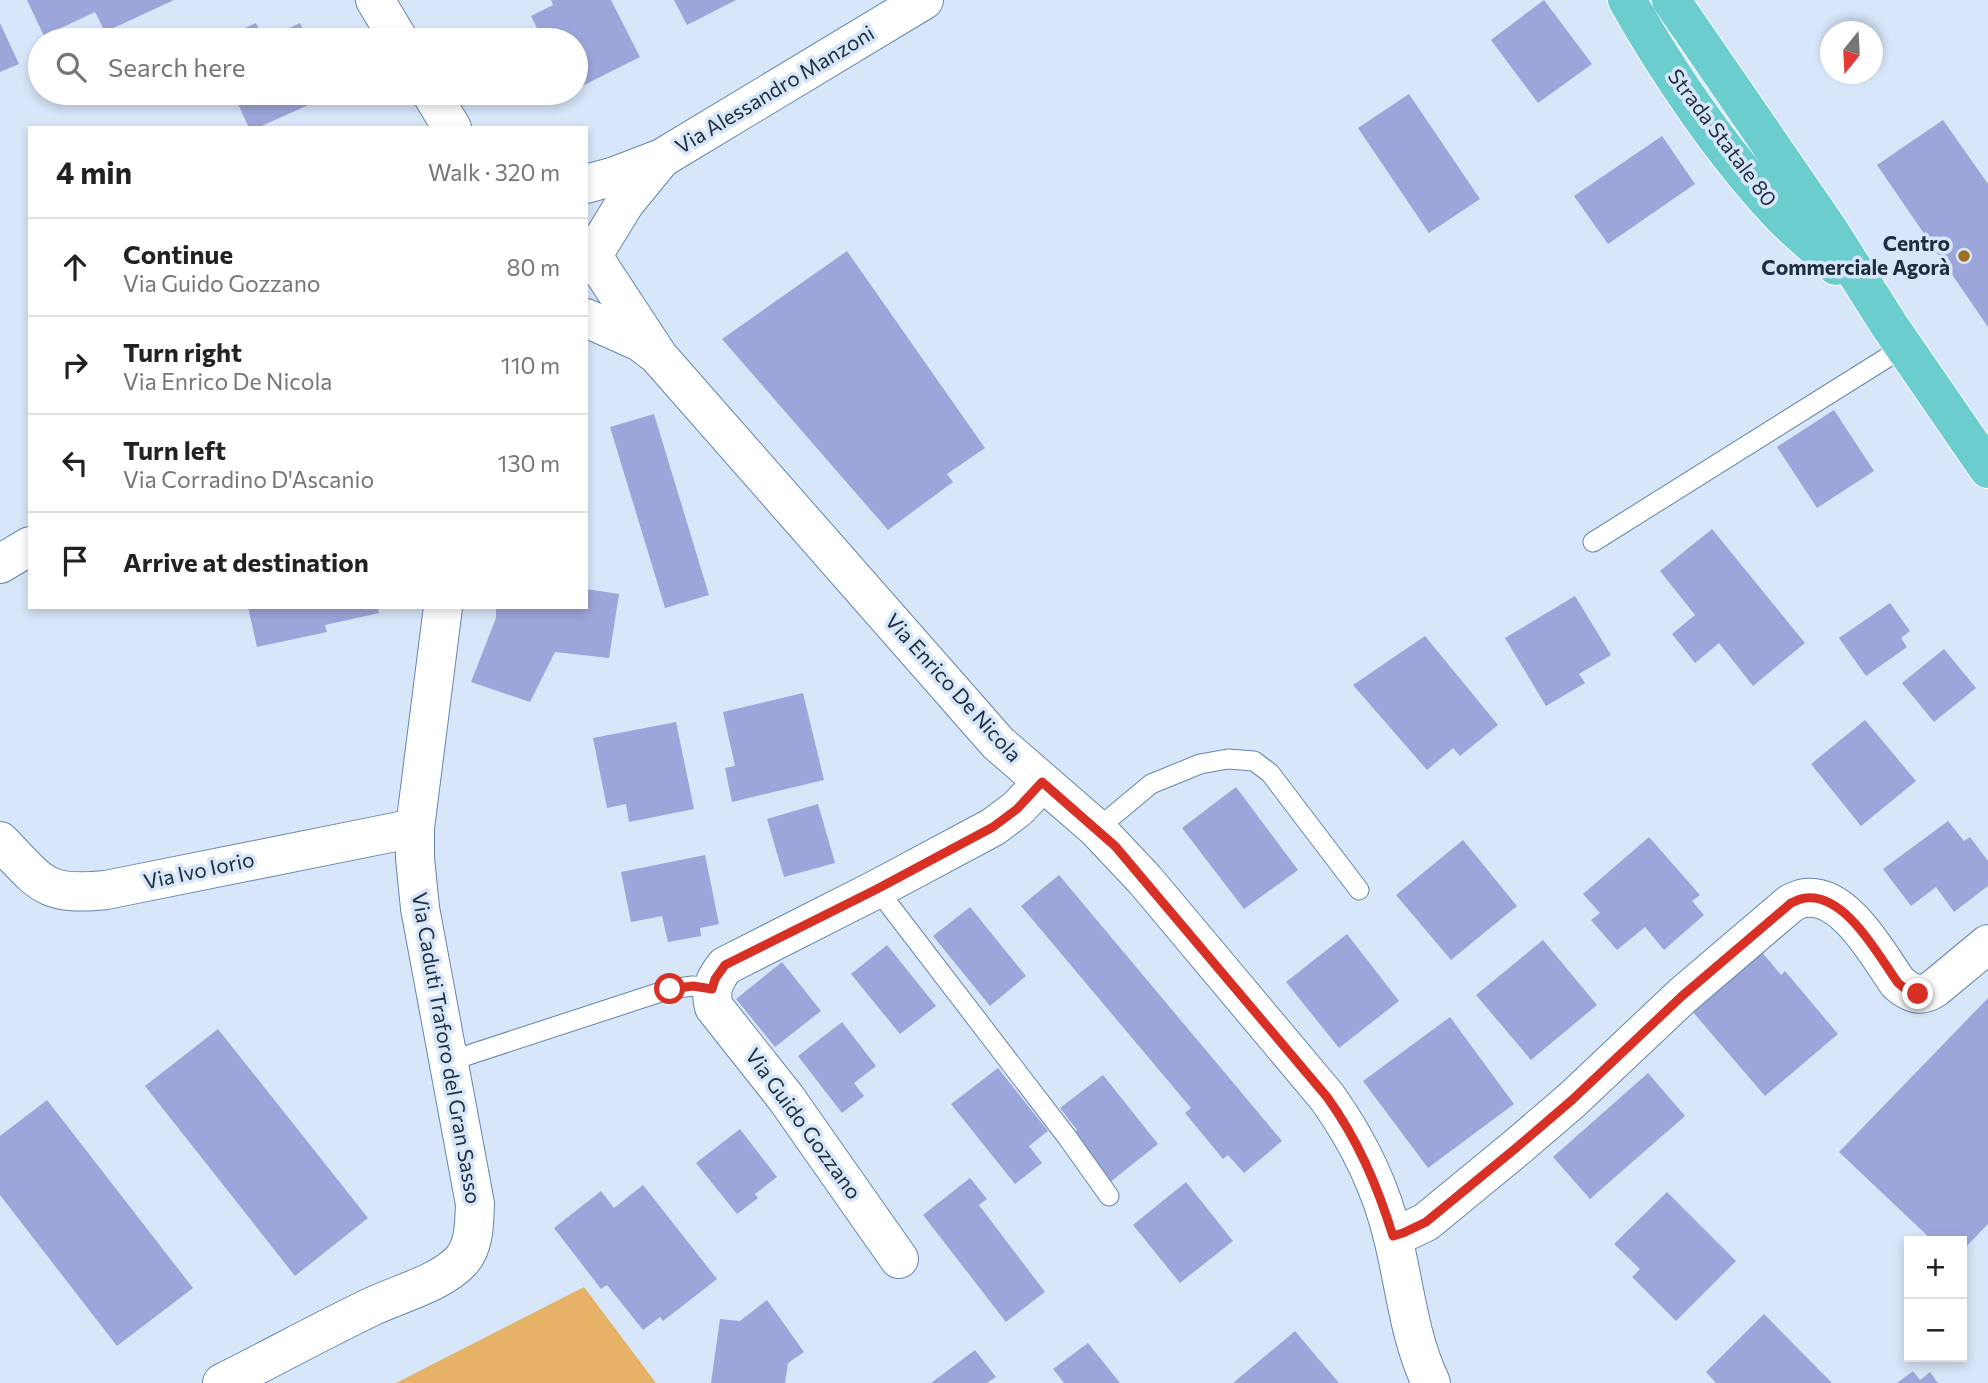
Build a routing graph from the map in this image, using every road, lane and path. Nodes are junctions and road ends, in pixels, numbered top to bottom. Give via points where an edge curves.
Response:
1 (375, 0) edge
2 (924, 0) edge
3 (1627, 0) edge
4 (1671, 0) edge
5 (392, 28) edge
6 (438, 105) edge
7 (451, 126) edge
8 (662, 158) junction
9 (588, 183) edge
10 (588, 216) edge
11 (592, 262) edge
12 (588, 319) edge
13 (1896, 336) junction
14 (659, 357) junction
15 (1988, 469) edge
16 (1593, 542) dead end
17 (443, 609) edge
18 (1042, 782) junction
19 (415, 828) junction
20 (1097, 829) junction
21 (0, 841) edge
22 (877, 889) junction
23 (1359, 890) dead end
24 (1988, 944) edge
25 (712, 989) junction
26 (447, 1062) junction
27 (1109, 1196) dead end
28 (1393, 1236) junction
29 (899, 1259) dead end
30 (222, 1383) edge
31 (1431, 1383) edge

1 - 5 street
2 - 8 street, Via Alessandro Manzoni
3 - 13 main road, Strada Statale 80 via 1705,120 1766,199 1848,277
4 - 13 main road, Strada Statale 80
6 - 7 street
8 - 9 street, Via Alessandro Manzoni
8 - 11 street, Via Alessandro Manzoni via 625,203
10 - 11 street via 593,226
11 - 14 street, Via Enrico De Nicola
12 - 14 street, Via Enrico De Nicola via 640,342
13 - 15 main road, Strada Statale 80
13 - 16 lane
14 - 18 street, Via Enrico De Nicola via 998,743
17 - 19 street, Via Caduti Traforo del Gran Sasso
18 - 20 street, Via Enrico De Nicola
18 - 22 street via 1002,822
19 - 21 street, Via Ivo Iorio via 78,893 46,886
19 - 26 street, Via Caduti Traforo del Gran Sasso via 420,908
20 - 23 lane via 1151,784 1200,764 1254,761 1270,773
20 - 28 street, Via Enrico De Nicola via 1327,1097 1371,1173
22 - 25 street via 725,965
22 - 27 lane
24 - 28 street via 1928,993 1918,994 1898,983 1853,920 1835,905 1805,898 1791,903 1516,1148 1426,1222
25 - 26 lane via 670,989
25 - 29 street, Via Guido Gozzano via 718,1013 786,1098
26 - 30 street, Via Caduti Traforo del Gran Sasso via 475,1205 474,1228 463,1259 449,1272
28 - 31 street, Via Enrico De Nicola via 1412,1333

